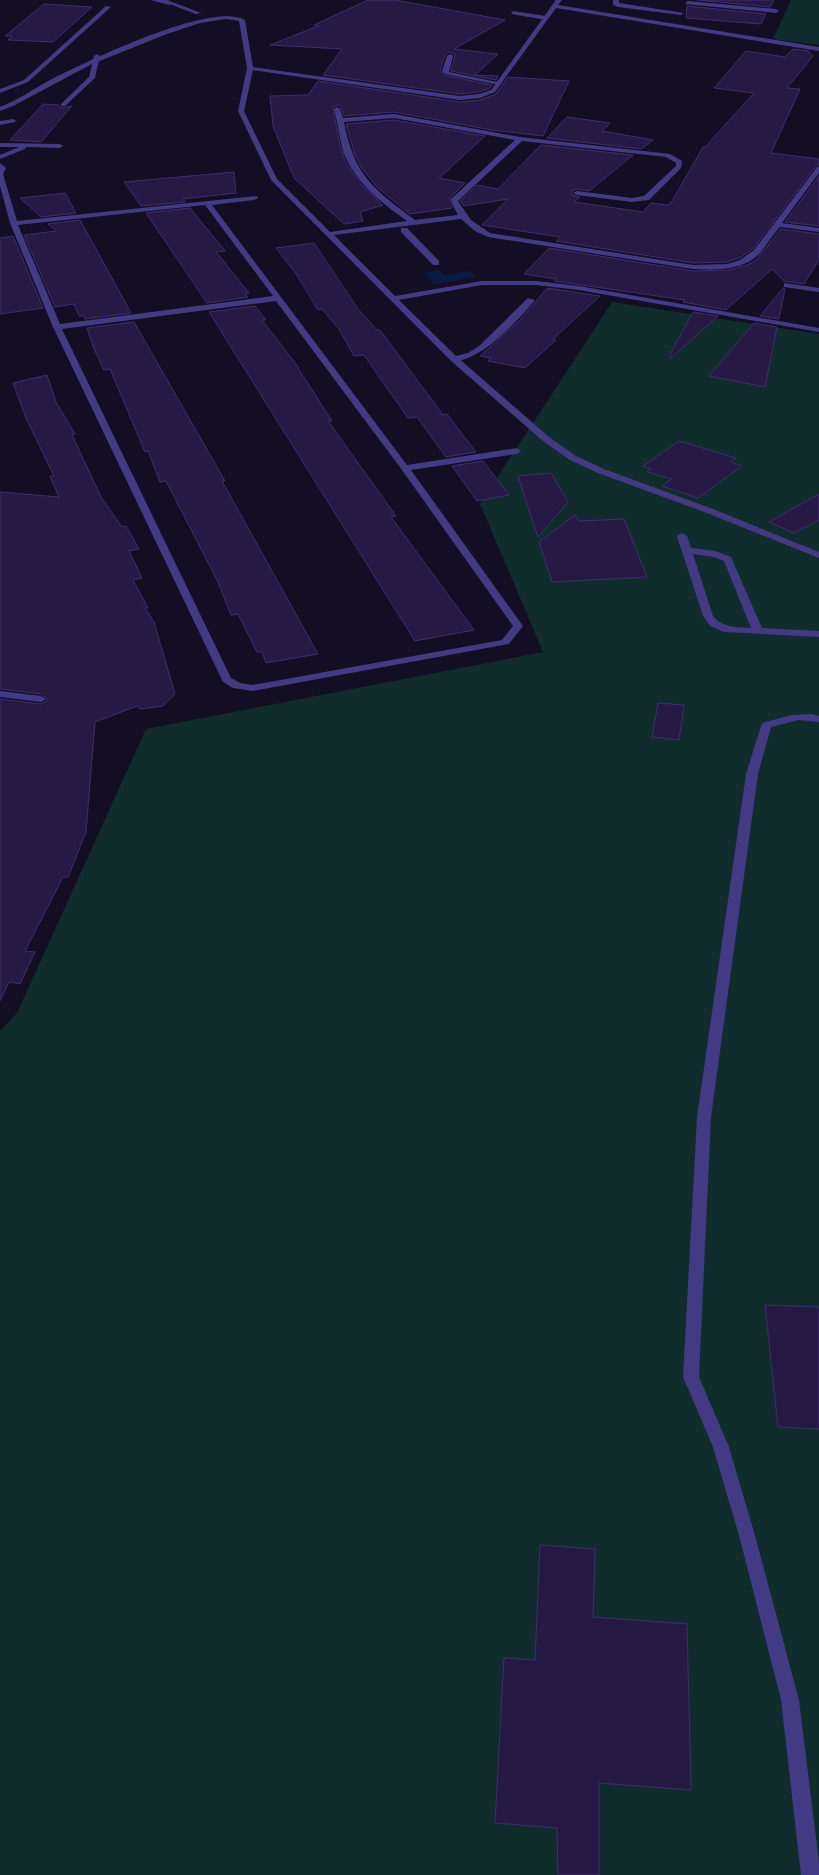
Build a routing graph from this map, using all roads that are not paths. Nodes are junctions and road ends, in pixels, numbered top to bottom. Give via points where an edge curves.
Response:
1 (154, 0) edge
2 (162, 0) edge
3 (616, 0) edge
4 (688, 2) edge
5 (169, 3) junction
6 (557, 3) edge
7 (108, 7) dead end
8 (776, 11) dead end
9 (205, 12) junction
10 (513, 13) dead end
11 (681, 13) junction
12 (184, 18) dead end
13 (546, 18) junction
14 (169, 23) dead end
15 (674, 24) junction
16 (819, 49) edge
17 (97, 56) junction
18 (450, 56) dead end
19 (250, 68) junction
20 (499, 83) junction
21 (0, 91) edge
22 (0, 104) edge
23 (11, 105) junction
24 (63, 105) dead end
25 (0, 109) edge
26 (337, 109) dead end
27 (13, 120) dead end
28 (341, 120) junction
29 (0, 124) edge
30 (520, 139) junction
31 (0, 145) edge
32 (29, 146) junction
33 (60, 146) dead end
34 (0, 157) edge
35 (0, 165) edge
36 (819, 168) edge
37 (815, 181) edge
38 (577, 193) dead end
39 (254, 198) dead end
40 (207, 204) junction
41 (467, 219) junction
42 (14, 223) junction
43 (414, 223) junction
44 (778, 224) junction
45 (404, 230) junction
46 (819, 230) edge
47 (331, 237) junction
48 (436, 263) dead end
49 (787, 285) dead end
50 (819, 290) edge
51 (278, 298) junction
52 (393, 299) junction
53 (531, 300) dead end
54 (57, 327) junction
55 (819, 330) edge
56 (454, 359) junction
57 (517, 451) dead end
58 (405, 468) junction
59 (682, 536) dead end
60 (687, 550) junction
61 (819, 555) edge
62 (758, 632) junction
63 (819, 634) edge
64 (0, 694) edge
65 (41, 699) dead end
66 (819, 719) edge
67 (811, 1875) edge

1 - 5 street
2 - 5 street
3 - 11 street via 618,5
4 - 8 street
4 - 11 street
5 - 9 street
6 - 13 street
6 - 15 street
7 - 21 street via 26,82
9 - 12 street
9 - 19 street via 238,15 242,20
10 - 13 street
11 - 15 street
13 - 20 street
14 - 17 street
15 - 16 street
17 - 23 street
17 - 24 street via 92,78
18 - 20 street via 447,74
19 - 20 street via 460,98 488,94
19 - 47 street via 242,111 274,180
22 - 23 street
23 - 25 street
26 - 28 street
27 - 29 street
28 - 30 street via 394,116
28 - 43 street via 347,152 355,171
30 - 38 street via 668,155 680,162 679,167 640,200
30 - 41 street via 456,197 455,204
31 - 32 street
32 - 33 street
32 - 34 street
35 - 42 street
36 - 37 street
37 - 44 street
39 - 40 street
40 - 42 street
40 - 51 street
41 - 43 street
41 - 44 street via 488,235 704,268 750,259
41 - 45 street
42 - 54 street
43 - 47 street
44 - 46 street
45 - 47 street
45 - 48 street
47 - 52 street
49 - 50 street
51 - 54 street
51 - 58 street
52 - 55 street via 482,284 536,283
52 - 56 street
53 - 56 street via 482,348
54 - 58 street via 227,680 237,686 254,688 505,642 518,626
56 - 61 street via 546,440 573,458
57 - 58 street
59 - 60 street
60 - 62 street via 716,554 728,560
60 - 62 street via 708,616 714,624 724,629
62 - 63 street
64 - 65 street
66 - 67 street via 809,716 786,718 766,725 752,774 704,1117 691,1377 721,1447 790,1700

